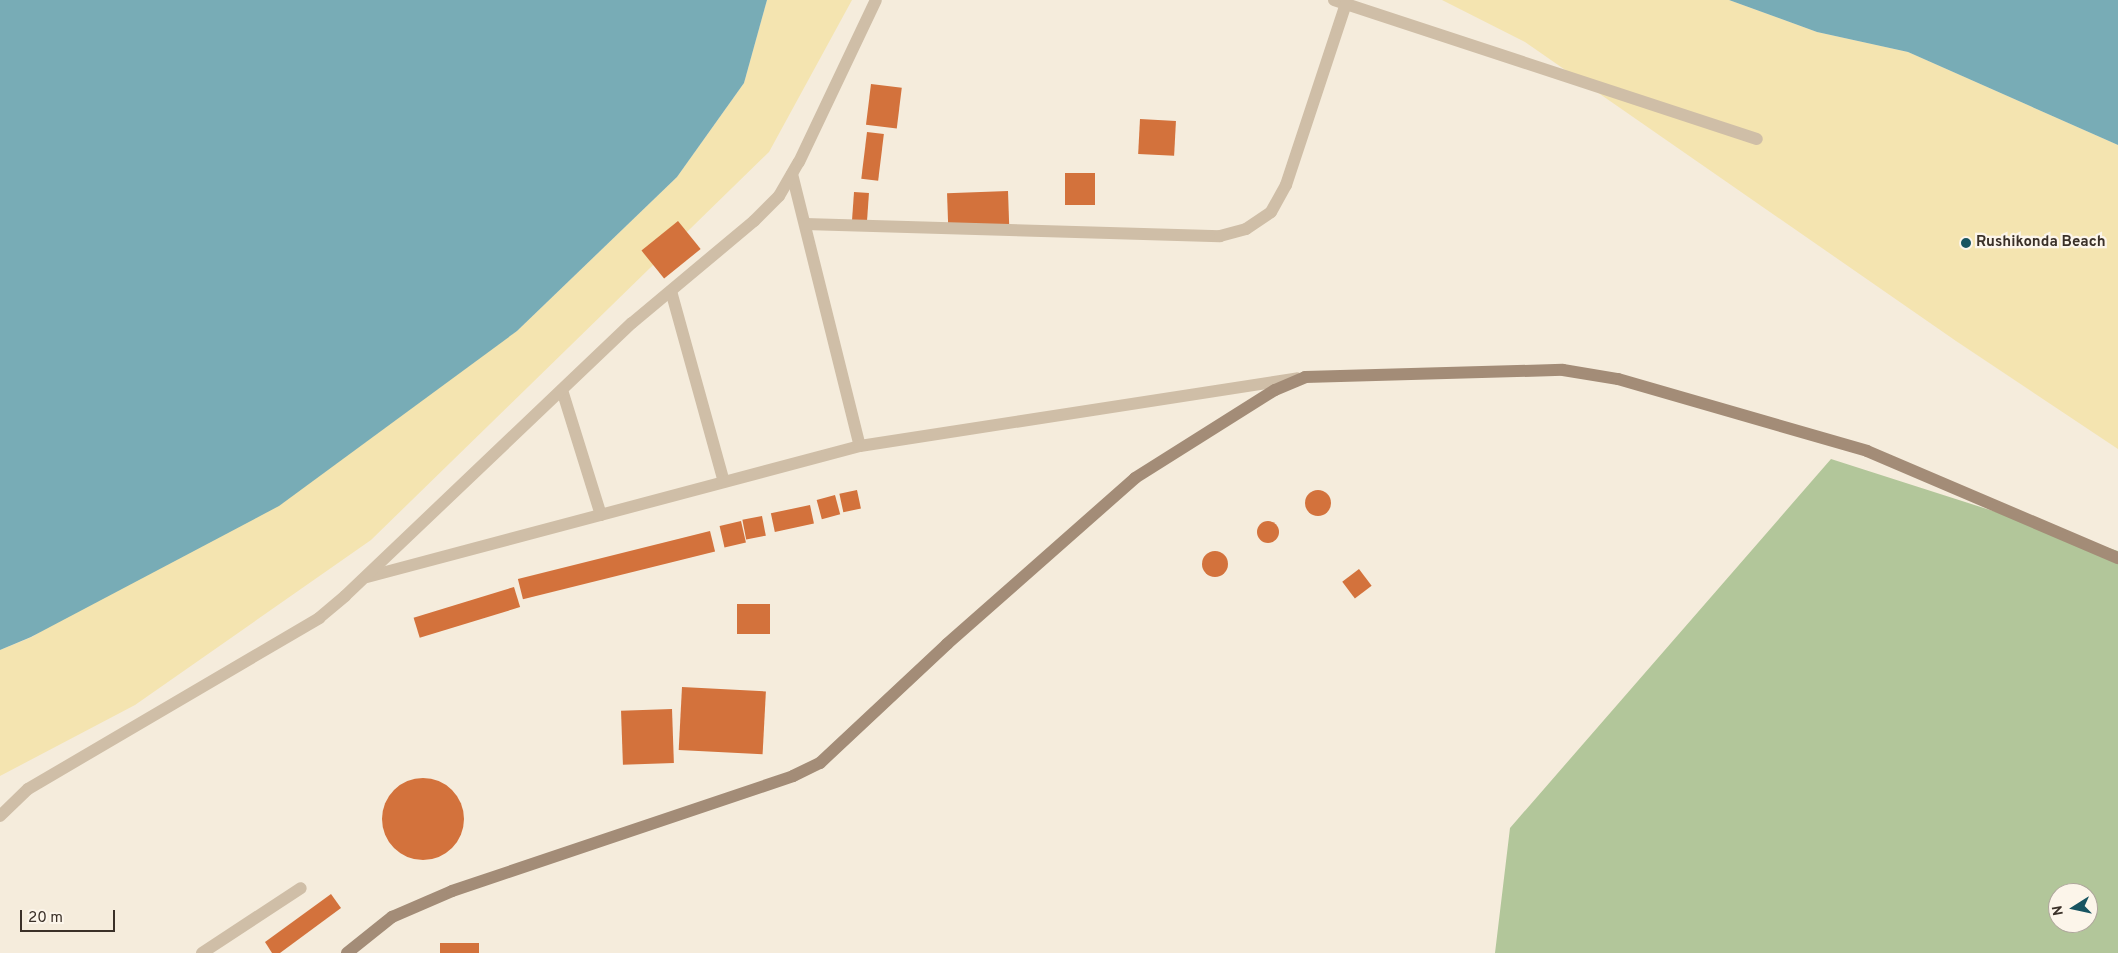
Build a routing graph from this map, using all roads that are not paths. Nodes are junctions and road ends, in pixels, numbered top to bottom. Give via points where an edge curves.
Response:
1 (876, 0) edge
2 (1334, 0) edge
3 (1346, 4) junction
4 (1757, 139) dead end
5 (792, 174) junction
6 (804, 224) junction
7 (671, 291) junction
8 (1305, 377) junction
9 (562, 390) junction
10 (860, 446) junction
11 (724, 482) junction
12 (601, 515) junction
13 (2118, 558) edge
14 (364, 578) junction
15 (0, 816) edge
16 (300, 888) dead end
17 (202, 953) edge
18 (347, 953) edge

1 - 5 lane
2 - 3 lane
3 - 4 lane
3 - 6 lane via 1286,185 1271,212 1246,229 1220,236
5 - 6 lane
5 - 7 lane via 779,196 754,221
6 - 10 lane
7 - 9 lane via 632,323
7 - 11 lane
8 - 10 lane
8 - 13 street via 1563,370 1618,379 1867,451
8 - 18 street via 1275,390 1135,478 947,644 820,763 793,776 452,891 392,918
9 - 12 lane
9 - 14 lane
10 - 11 lane
11 - 12 lane
12 - 14 lane
14 - 15 lane via 319,618 28,789
16 - 17 lane

